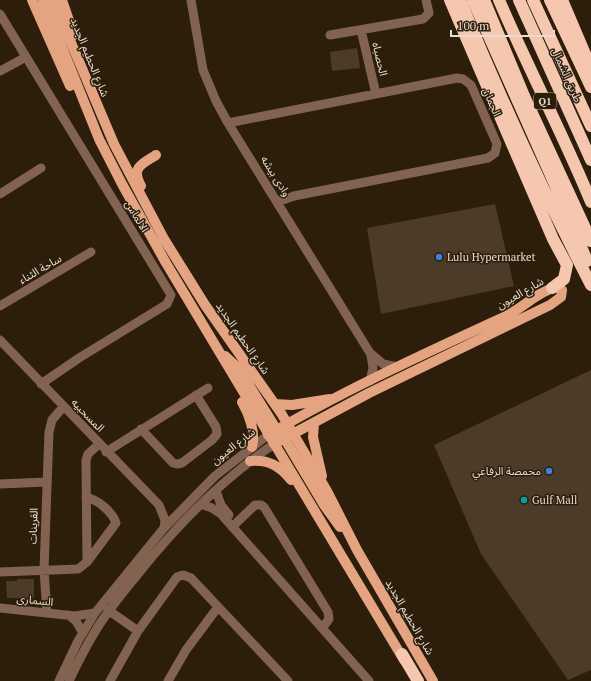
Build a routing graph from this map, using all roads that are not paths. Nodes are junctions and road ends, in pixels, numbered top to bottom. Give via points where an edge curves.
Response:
1 (32, 0) edge
2 (43, 0) edge
3 (53, 0) edge
4 (62, 0) edge
5 (190, 0) edge
6 (426, 0) edge
7 (450, 0) edge
8 (460, 0) edge
9 (473, 0) edge
10 (484, 0) edge
11 (499, 0) edge
12 (519, 0) edge
13 (533, 0) edge
14 (550, 0) edge
15 (562, 0) edge
16 (0, 14) edge
17 (540, 16) junction
18 (361, 30) junction
19 (330, 35) dead end
20 (26, 57) junction
21 (78, 59) junction
22 (591, 68) edge
23 (0, 71) edge
24 (517, 77) junction
25 (591, 87) edge
26 (376, 94) junction
27 (591, 106) edge
28 (228, 123) junction
29 (591, 126) edge
30 (95, 129) junction
31 (156, 155) dead end
32 (591, 160) edge
33 (40, 168) dead end
34 (554, 182) junction
35 (0, 194) edge
36 (277, 202) junction
37 (591, 203) edge
38 (589, 237) edge
39 (164, 239) junction
40 (91, 252) dead end
41 (591, 271) edge
42 (591, 285) edge
43 (552, 288) junction
44 (0, 306) edge
45 (0, 340) edge
46 (219, 351) junction
47 (370, 353) junction
48 (398, 367) junction
49 (236, 381) junction
50 (370, 381) junction
51 (41, 384) junction
52 (208, 388) dead end
53 (196, 395) junction
54 (336, 398) junction
55 (275, 404) junction
56 (63, 407) junction
57 (314, 423) junction
58 (287, 424) junction
59 (141, 429) junction
60 (278, 429) junction
61 (268, 434) junction
62 (288, 436) junction
63 (99, 444) junction
64 (274, 444) junction
65 (252, 447) junction
66 (106, 452) junction
67 (250, 461) junction
68 (46, 482) junction
69 (0, 484) edge
70 (216, 491) junction
71 (327, 491) junction
72 (306, 496) junction
73 (86, 498) junction
74 (201, 504) junction
75 (159, 505) junction
76 (180, 511) junction
77 (223, 513) junction
78 (234, 525) junction
79 (164, 528) junction
80 (357, 550) junction
81 (87, 562) junction
82 (44, 570) junction
83 (0, 572) edge
84 (218, 607) junction
85 (0, 608) edge
86 (108, 610) junction
87 (47, 613) junction
88 (95, 613) junction
89 (68, 615) junction
90 (323, 627) junction
91 (138, 631) junction
92 (83, 632) junction
93 (402, 654) junction
94 (59, 681) edge
95 (69, 681) edge
96 (110, 681) edge
97 (168, 681) edge
98 (288, 681) edge
99 (369, 681) edge
100 (413, 681) edge
101 (418, 681) edge
102 (433, 681) edge

1 - 30 main road via 83,112
2 - 30 main road, شارع الحطيم الجديد
3 - 21 main road, شارع الحطيم الجديد
4 - 21 main road via 73,30
5 - 28 street, وادى بيشه via 203,70
6 - 18 street, الحصباه via 429,13 423,19
7 - 43 highway via 553,239 565,260 567,270 564,279
8 - 42 highway via 505,105
9 - 34 highway
10 - 24 highway
11 - 37 highway, Q1
12 - 32 highway, طريق الشمال / Q1
13 - 17 highway
14 - 25 highway
15 - 22 highway
16 - 20 street, الالماس
17 - 27 highway via 550,26
17 - 29 highway
18 - 19 street, الحصباه
18 - 26 street, الحصباه
20 - 23 street
20 - 51 street, الالماس via 170,295 167,304
21 - 39 main road, شارع الحطيم الجديد via 114,144
24 - 37 highway via 577,190
24 - 38 highway
26 - 28 street, الجمان
26 - 36 street, الجمان via 452,78 463,79 471,86 496,140 497,149 488,158 294,196
28 - 36 street, وادى بيشه
30 - 46 main road, شارع الحطيم الجديد via 111,165 146,228
31 - 39 main road via 141,164 136,174 159,221
33 - 35 street
34 - 38 highway via 565,195
34 - 41 highway
36 - 47 street, وادى بيشه
39 - 55 main road, شارع الحطيم الجديد via 205,305
40 - 44 street, ساحة الثناء
43 - 48 main road, شارع العيون via 507,316
43 - 57 main road, شارع العيون via 560,288 562,295 550,305 369,393
45 - 51 street, المسحبيه
46 - 49 main road, شارع الحطيم الجديد
46 - 60 main road via 239,369
47 - 48 street, وادى بيشه via 382,364
47 - 50 street, وادى بيشه via 373,368
48 - 50 main road, شارع العيون
49 - 61 main road, شارع الحطيم الجديد
49 - 65 main road via 249,419 253,436
50 - 54 main road, شارع العيون
51 - 56 street, المسحبيه
52 - 53 street
53 - 59 street
53 - 59 street via 216,426 217,434 182,463 173,463
54 - 55 main road via 292,405
54 - 58 main road, شارع العيون
55 - 58 main road, شارع الحطيم الجديد
56 - 63 street, المسحبيه
56 - 68 street, القرينات via 55,415 50,426
57 - 62 main road, شارع العيون
57 - 71 main road via 313,441
58 - 60 main road, شارع العيون
58 - 62 main road, شارع الحطيم الجديد
59 - 66 street
60 - 61 main road, شارع العيون
60 - 62 main road
61 - 62 main road
61 - 64 main road, شارع الحطيم الجديد
61 - 65 street, شارع العيون
62 - 64 main road, شارع العيون
62 - 71 main road, شارع الحطيم الجديد
62 - 80 main road via 324,505
63 - 66 street, المسحبيه
63 - 73 street via 87,457
64 - 67 street, شارع العيون
64 - 72 main road, شارع الحطيم الجديد
65 - 76 street, شارع العيون via 215,476
66 - 75 street, المسحبيه
67 - 70 street, شارع العيون
67 - 72 main road via 261,460 274,464
68 - 69 street
68 - 82 street, القرينات
70 - 74 street, شارع العيون
70 - 77 street
71 - 80 main road, شارع الحطيم الجديد
72 - 93 main road, شارع الحطيم الجديد
73 - 81 street
73 - 81 street via 98,503 116,523
74 - 77 street
74 - 86 street, شارع العيون via 172,534
75 - 76 street, المسحبيه
75 - 79 street via 164,516
76 - 79 street, شارع العيون
77 - 78 street
78 - 90 street
78 - 90 street via 255,505 264,507 328,612 330,619
79 - 88 street, شارع العيون
80 - 102 main road, شارع الحطيم الجديد
81 - 82 street via 74,570
82 - 83 street
82 - 87 street, القرينات
84 - 91 street via 189,576 180,576
84 - 97 street via 186,650
84 - 98 street
85 - 87 street, السمارى
86 - 91 street
86 - 95 street, شارع العيون
87 - 89 street, السمارى
88 - 89 street, السمارى
88 - 92 street, شارع العيون
89 - 92 street via 76,621
90 - 99 street
91 - 96 street
92 - 94 street, شارع العيون
93 - 100 main road, شارع الحطيم الجديد
93 - 101 highway

